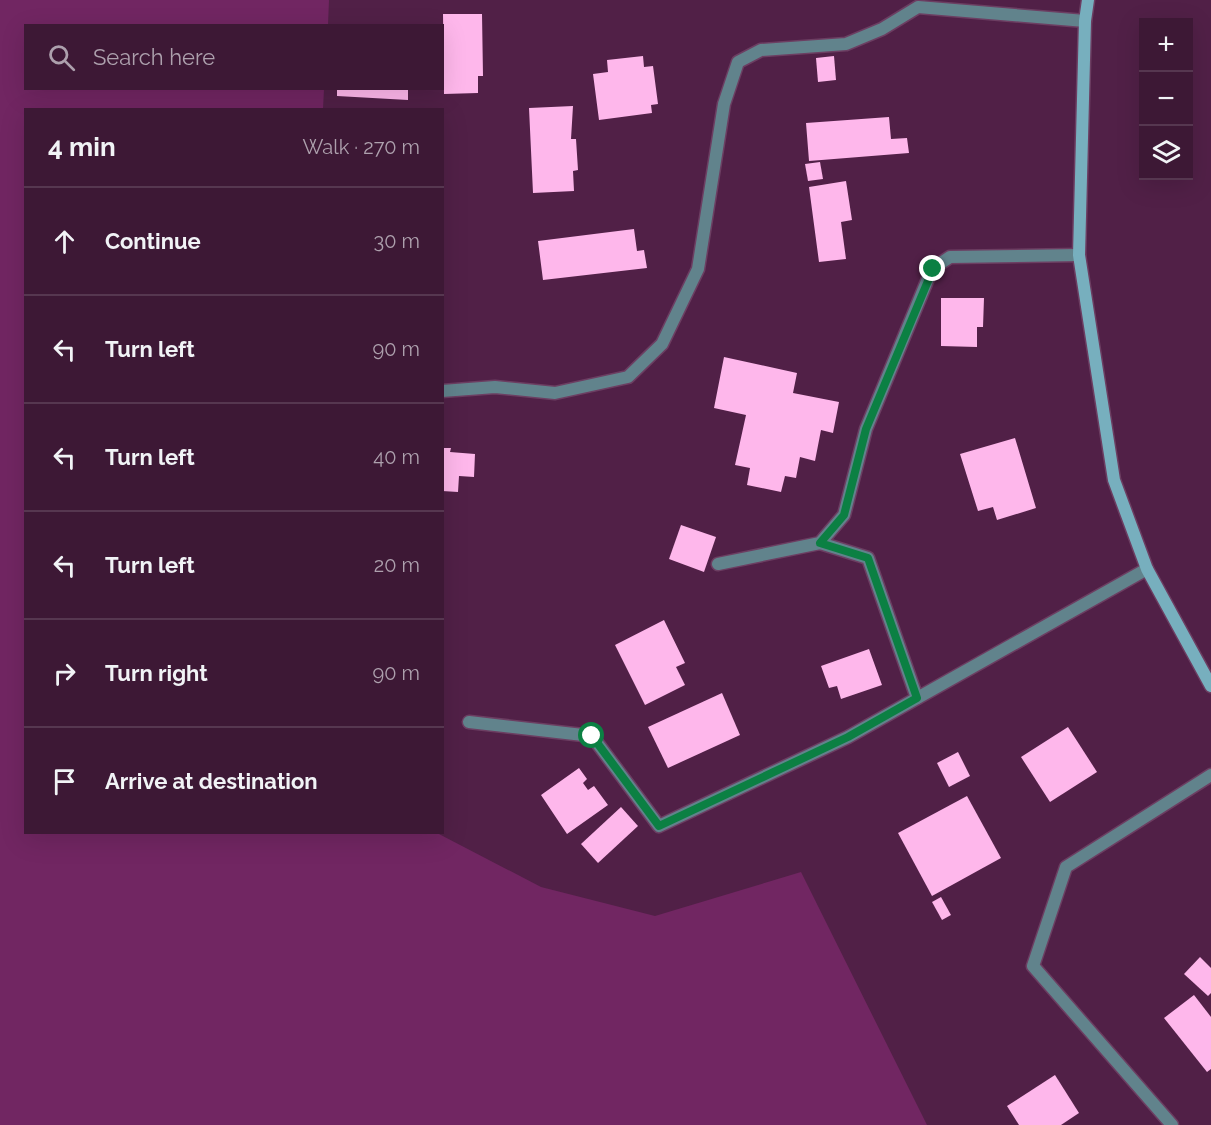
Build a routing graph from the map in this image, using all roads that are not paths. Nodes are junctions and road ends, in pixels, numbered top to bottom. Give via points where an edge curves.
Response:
1 (1088, 0) edge
2 (1085, 21) junction
3 (1079, 255) junction
4 (444, 391) edge
5 (820, 543) junction
6 (718, 564) dead end
7 (1148, 569) junction
8 (1211, 686) edge
9 (917, 698) junction
10 (469, 722) dead end
11 (1211, 775) edge
12 (1172, 1125) edge

1 - 2 street
2 - 3 street
2 - 4 street via 918,7 882,29 846,44 761,50 738,62 724,104 698,269 662,344 628,377 565,391 495,387
3 - 5 street via 950,257 933,269 866,429 844,515
3 - 7 street via 1114,480
5 - 6 street
5 - 9 street via 868,558
7 - 8 street
7 - 9 street
9 - 10 street via 848,737 659,826 592,736
11 - 12 street via 1066,867 1033,966

